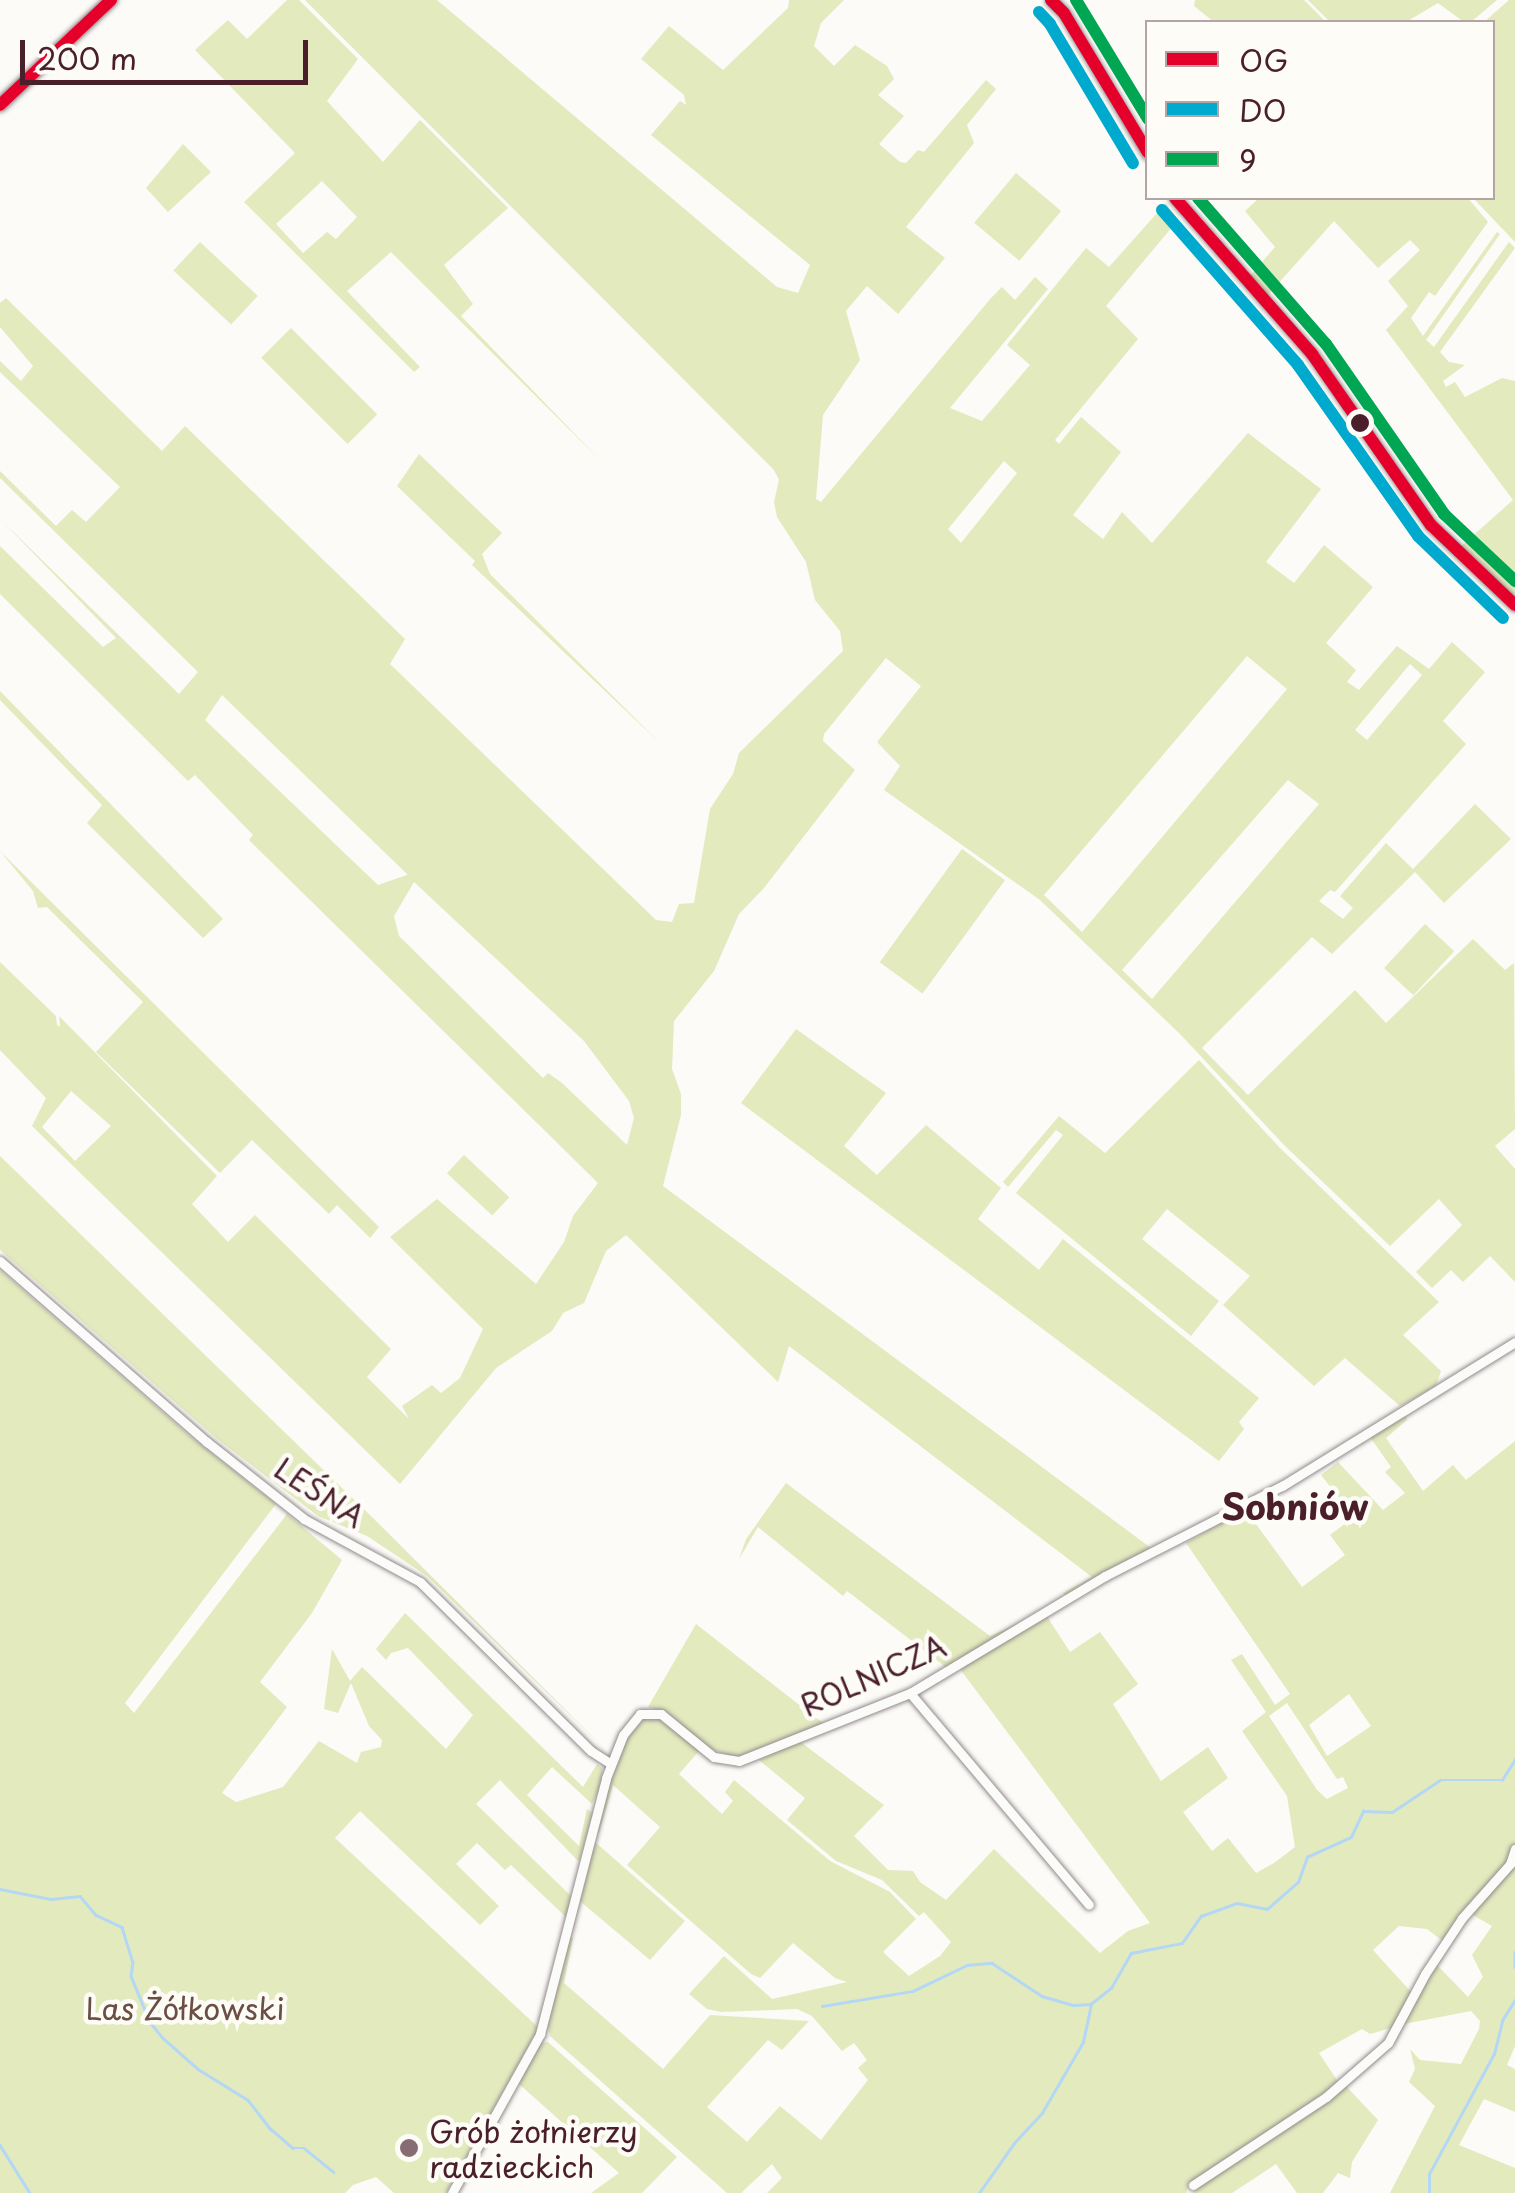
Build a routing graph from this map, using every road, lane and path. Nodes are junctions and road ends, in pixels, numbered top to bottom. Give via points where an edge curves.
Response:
1 (112, 0) edge
2 (1051, 0) edge
3 (0, 105) edge
4 (1145, 149) edge
5 (1177, 200) edge
6 (1515, 605) edge
7 (0, 1261) edge
8 (1515, 1342) edge
9 (910, 1693) junction
10 (611, 1764) junction
11 (1515, 1849) edge
12 (1089, 1904) dead end
13 (1193, 2184) dead end
14 (452, 2193) edge

1 - 3 main road
2 - 4 street
5 - 6 street via 1312,354 1430,525
7 - 10 street, LEŚNA via 294,1511 420,1582
8 - 9 street, ROLNICZA via 1265,1496 1105,1576
9 - 10 street, ROLNICZA via 733,1762 714,1757 661,1714 644,1712
9 - 12 street
10 - 14 street, ROLNICZA via 551,2001 516,2082
11 - 13 street via 1425,1974 1388,2043 1326,2097

